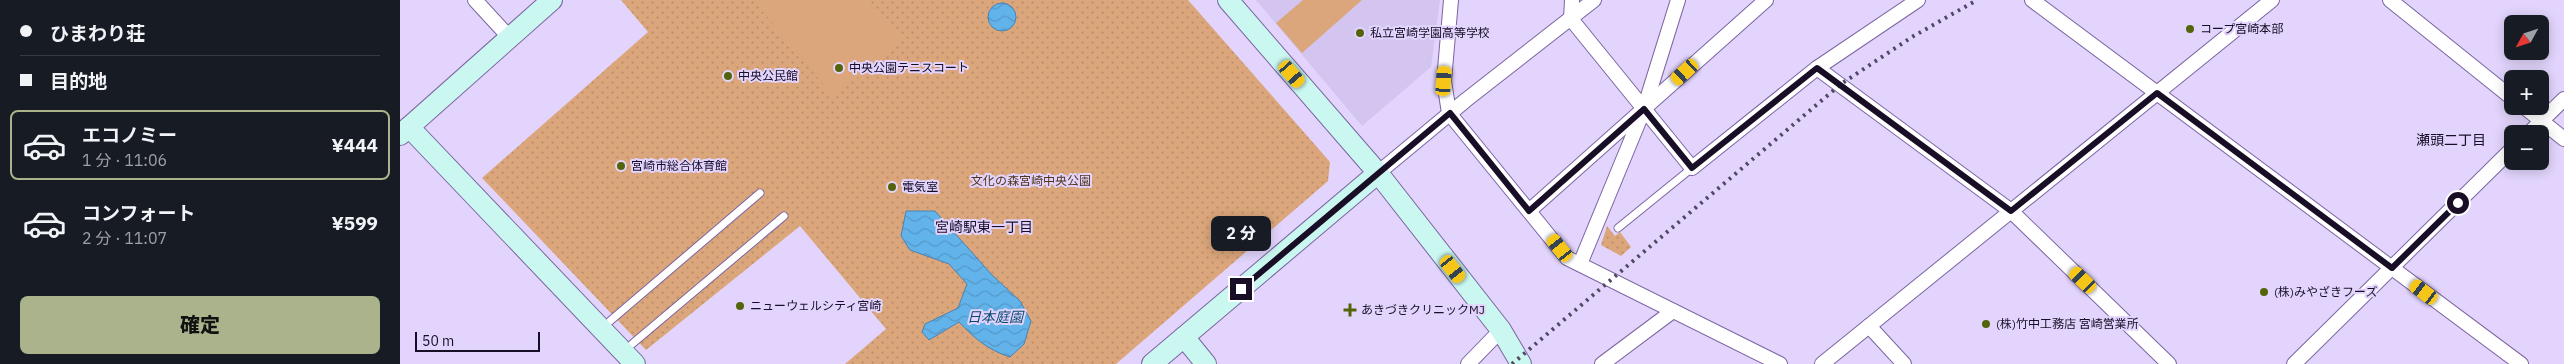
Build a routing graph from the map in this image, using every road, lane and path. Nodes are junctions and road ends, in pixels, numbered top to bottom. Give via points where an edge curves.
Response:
1 (476, 0) edge
2 (552, 0) edge
3 (1228, 0) edge
4 (1451, 0) edge
5 (1572, 0) edge
6 (1594, 0) edge
7 (1678, 0) edge
8 (1766, 0) edge
9 (1918, 0) edge
10 (2032, 0) edge
11 (2272, 0) edge
12 (2390, 0) edge
13 (1571, 19) junction
14 (510, 38) junction
15 (1817, 68) junction
16 (2504, 92) edge
17 (2157, 93) junction
18 (2564, 98) edge
19 (1644, 109) junction
20 (1450, 113) junction
21 (2535, 115) edge
22 (2542, 121) junction
23 (2538, 125) edge
24 (405, 131) edge
25 (2564, 139) edge
26 (2504, 157) edge
27 (1692, 168) junction
28 (1378, 173) junction
29 (760, 194) dead end
30 (1529, 211) junction
31 (2011, 211) junction
32 (784, 216) dead end
33 (1618, 228) dead end
34 (1580, 264) junction
35 (2392, 268) junction
36 (1673, 311) junction
37 (610, 321) dead end
38 (1869, 326) junction
39 (1501, 330) junction
40 (1184, 337) junction
41 (632, 344) dead end
42 (635, 364) edge
43 (1152, 364) edge
44 (1206, 364) edge
45 (1468, 364) edge
46 (1521, 364) edge
47 (1602, 364) edge
48 (1780, 364) edge
49 (1822, 364) edge
50 (1904, 364) edge
51 (2169, 364) edge
52 (2294, 364) edge
53 (2521, 364) edge

1 - 14 street
2 - 14 street
3 - 28 street
4 - 20 street via 1444,81
5 - 13 street
6 - 13 street
7 - 19 street
8 - 19 street
9 - 15 street
10 - 17 street
11 - 17 street
12 - 16 street
13 - 19 street
13 - 20 street
14 - 24 street
15 - 27 street
15 - 31 street
17 - 31 street
17 - 35 street
18 - 22 street
19 - 27 street
19 - 30 street
19 - 34 street
20 - 28 street
20 - 30 street
21 - 22 street
22 - 23 street
22 - 25 street
24 - 42 street
26 - 35 street
27 - 33 lane
28 - 39 street
28 - 40 street
29 - 37 lane
30 - 34 street via 1567,258
31 - 38 street
31 - 51 street
32 - 41 lane
34 - 36 street
35 - 52 street
35 - 53 street
36 - 47 street
36 - 48 street
38 - 49 street
38 - 50 street
39 - 45 street
39 - 46 street
40 - 43 street
40 - 44 street

